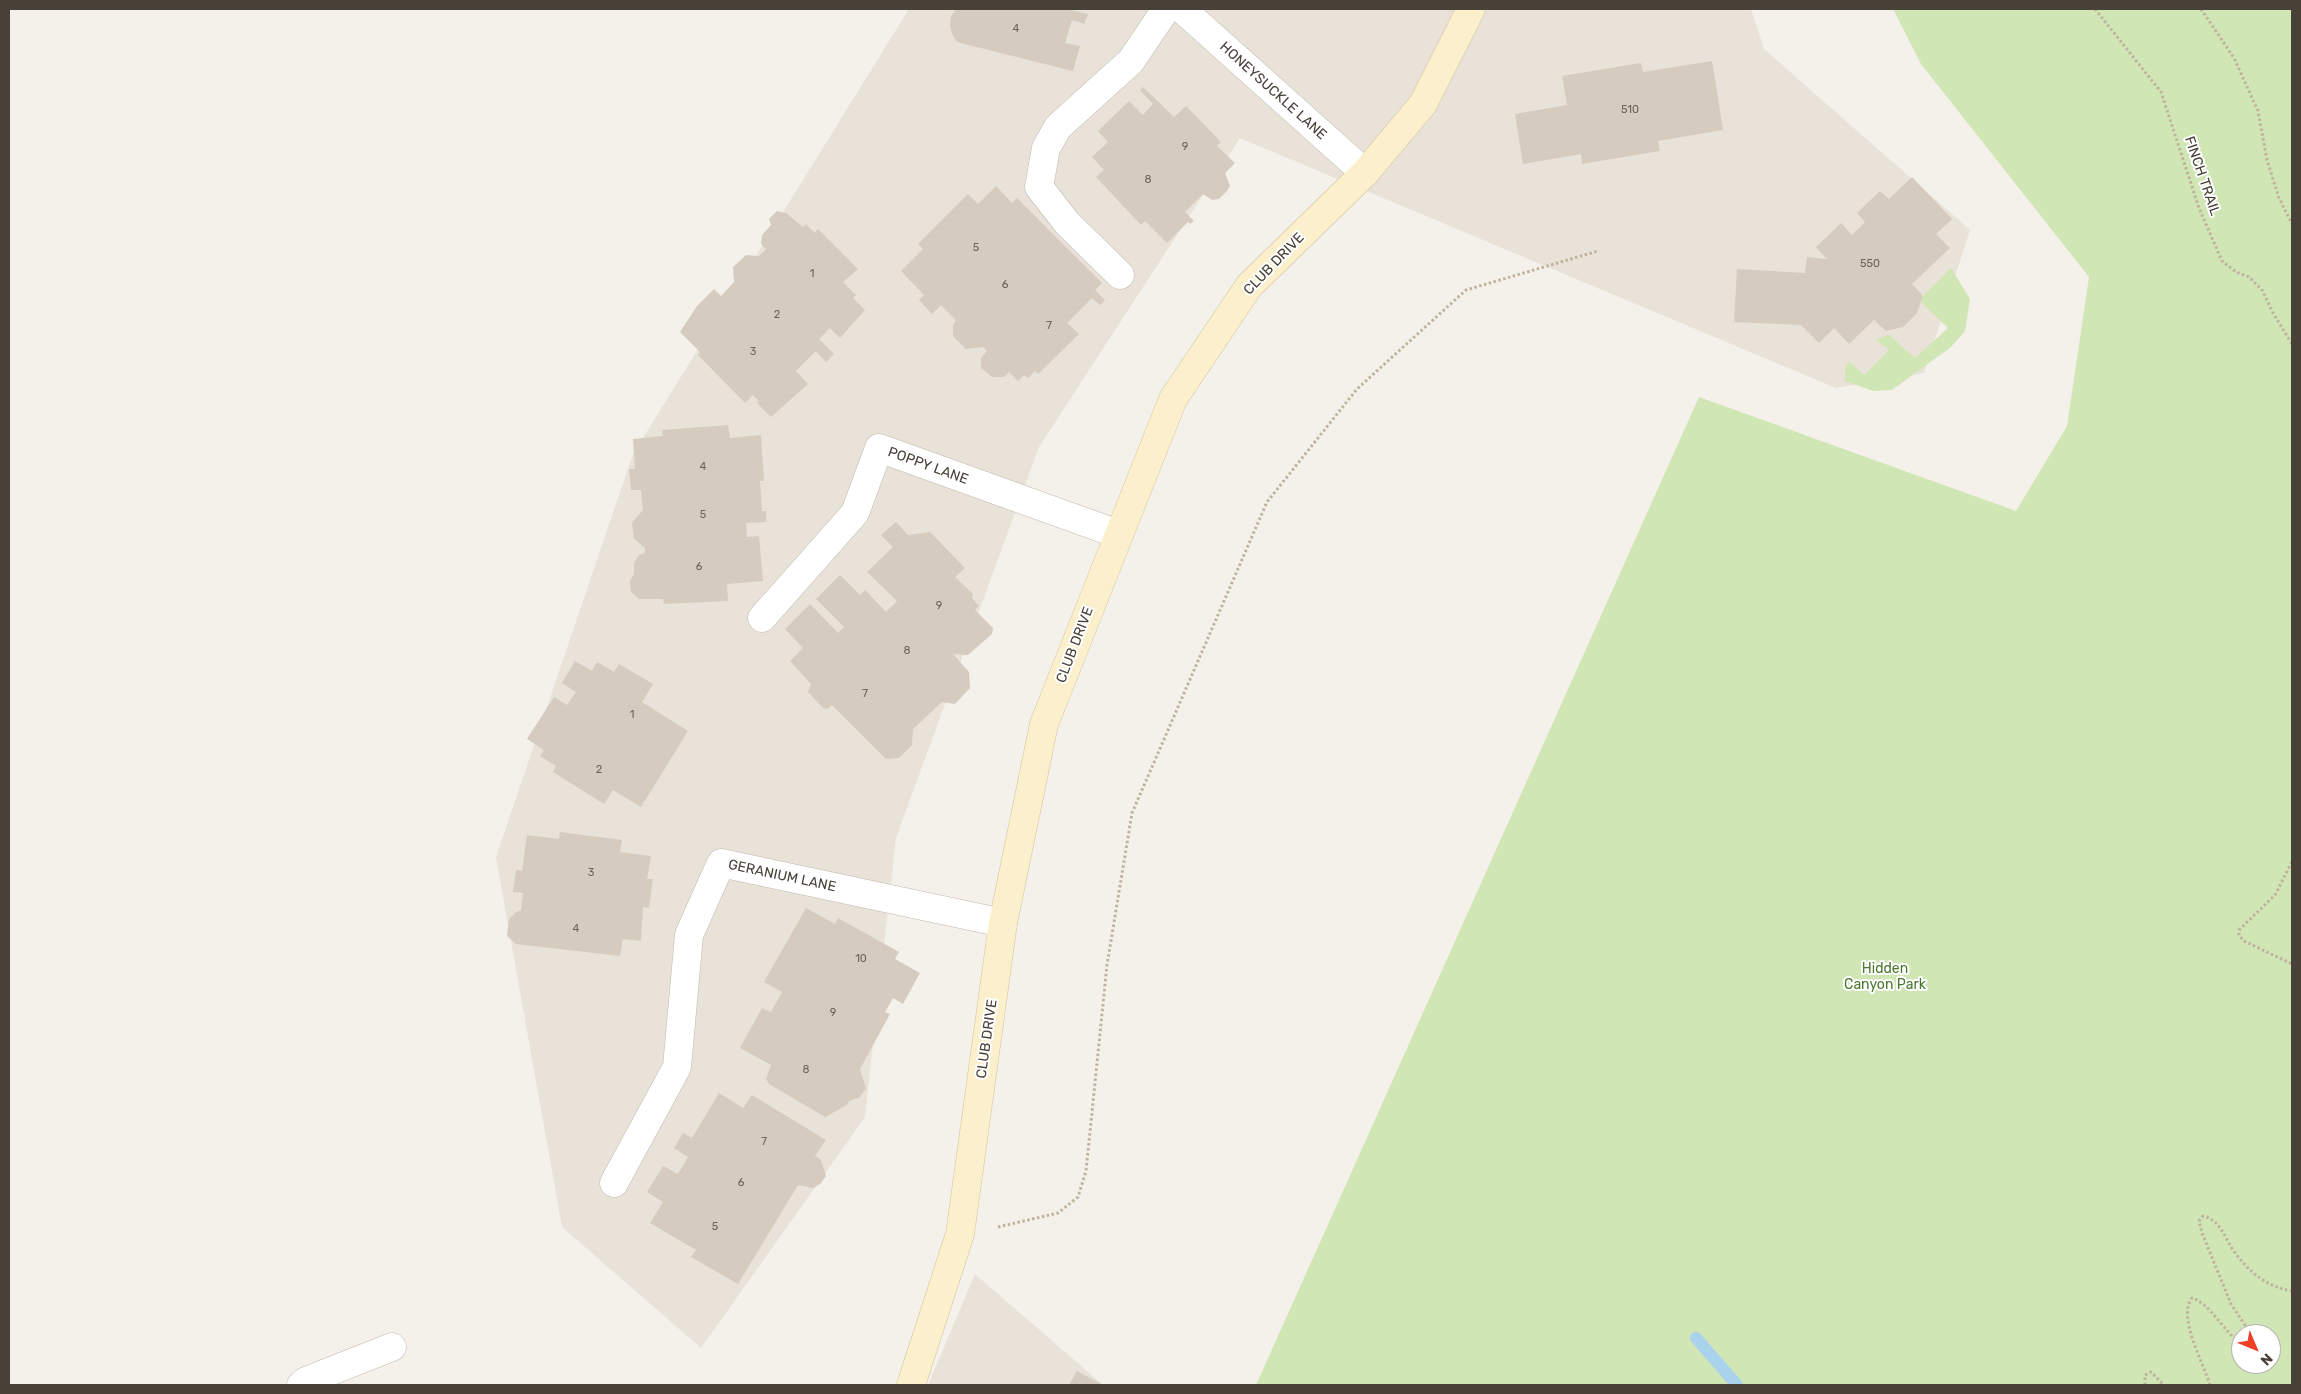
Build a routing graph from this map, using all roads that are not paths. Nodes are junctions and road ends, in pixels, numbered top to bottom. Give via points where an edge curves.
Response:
1 (1166, 9) edge
2 (1182, 9) edge
3 (1471, 9) edge
4 (1365, 173) junction
5 (1120, 275) dead end
6 (1118, 534) junction
7 (762, 618) dead end
8 (1003, 923) junction
9 (614, 1183) dead end
10 (392, 1347) dead end
11 (301, 1385) edge
12 (911, 1385) edge

1 - 5 street via 1131,61 1058,127 1046,148 1039,187 1067,223
2 - 4 street, HONEYSUCKLE LANE
3 - 4 street, CLUB DRIVE via 1423,104
4 - 6 street, CLUB DRIVE via 1249,286 1173,399
6 - 7 street, POPPY LANE via 879,448 856,513
6 - 8 street, CLUB DRIVE via 1044,724
8 - 9 street, GERANIUM LANE via 721,863 689,935 677,1067
8 - 12 street, CLUB DRIVE via 960,1234
10 - 11 street

